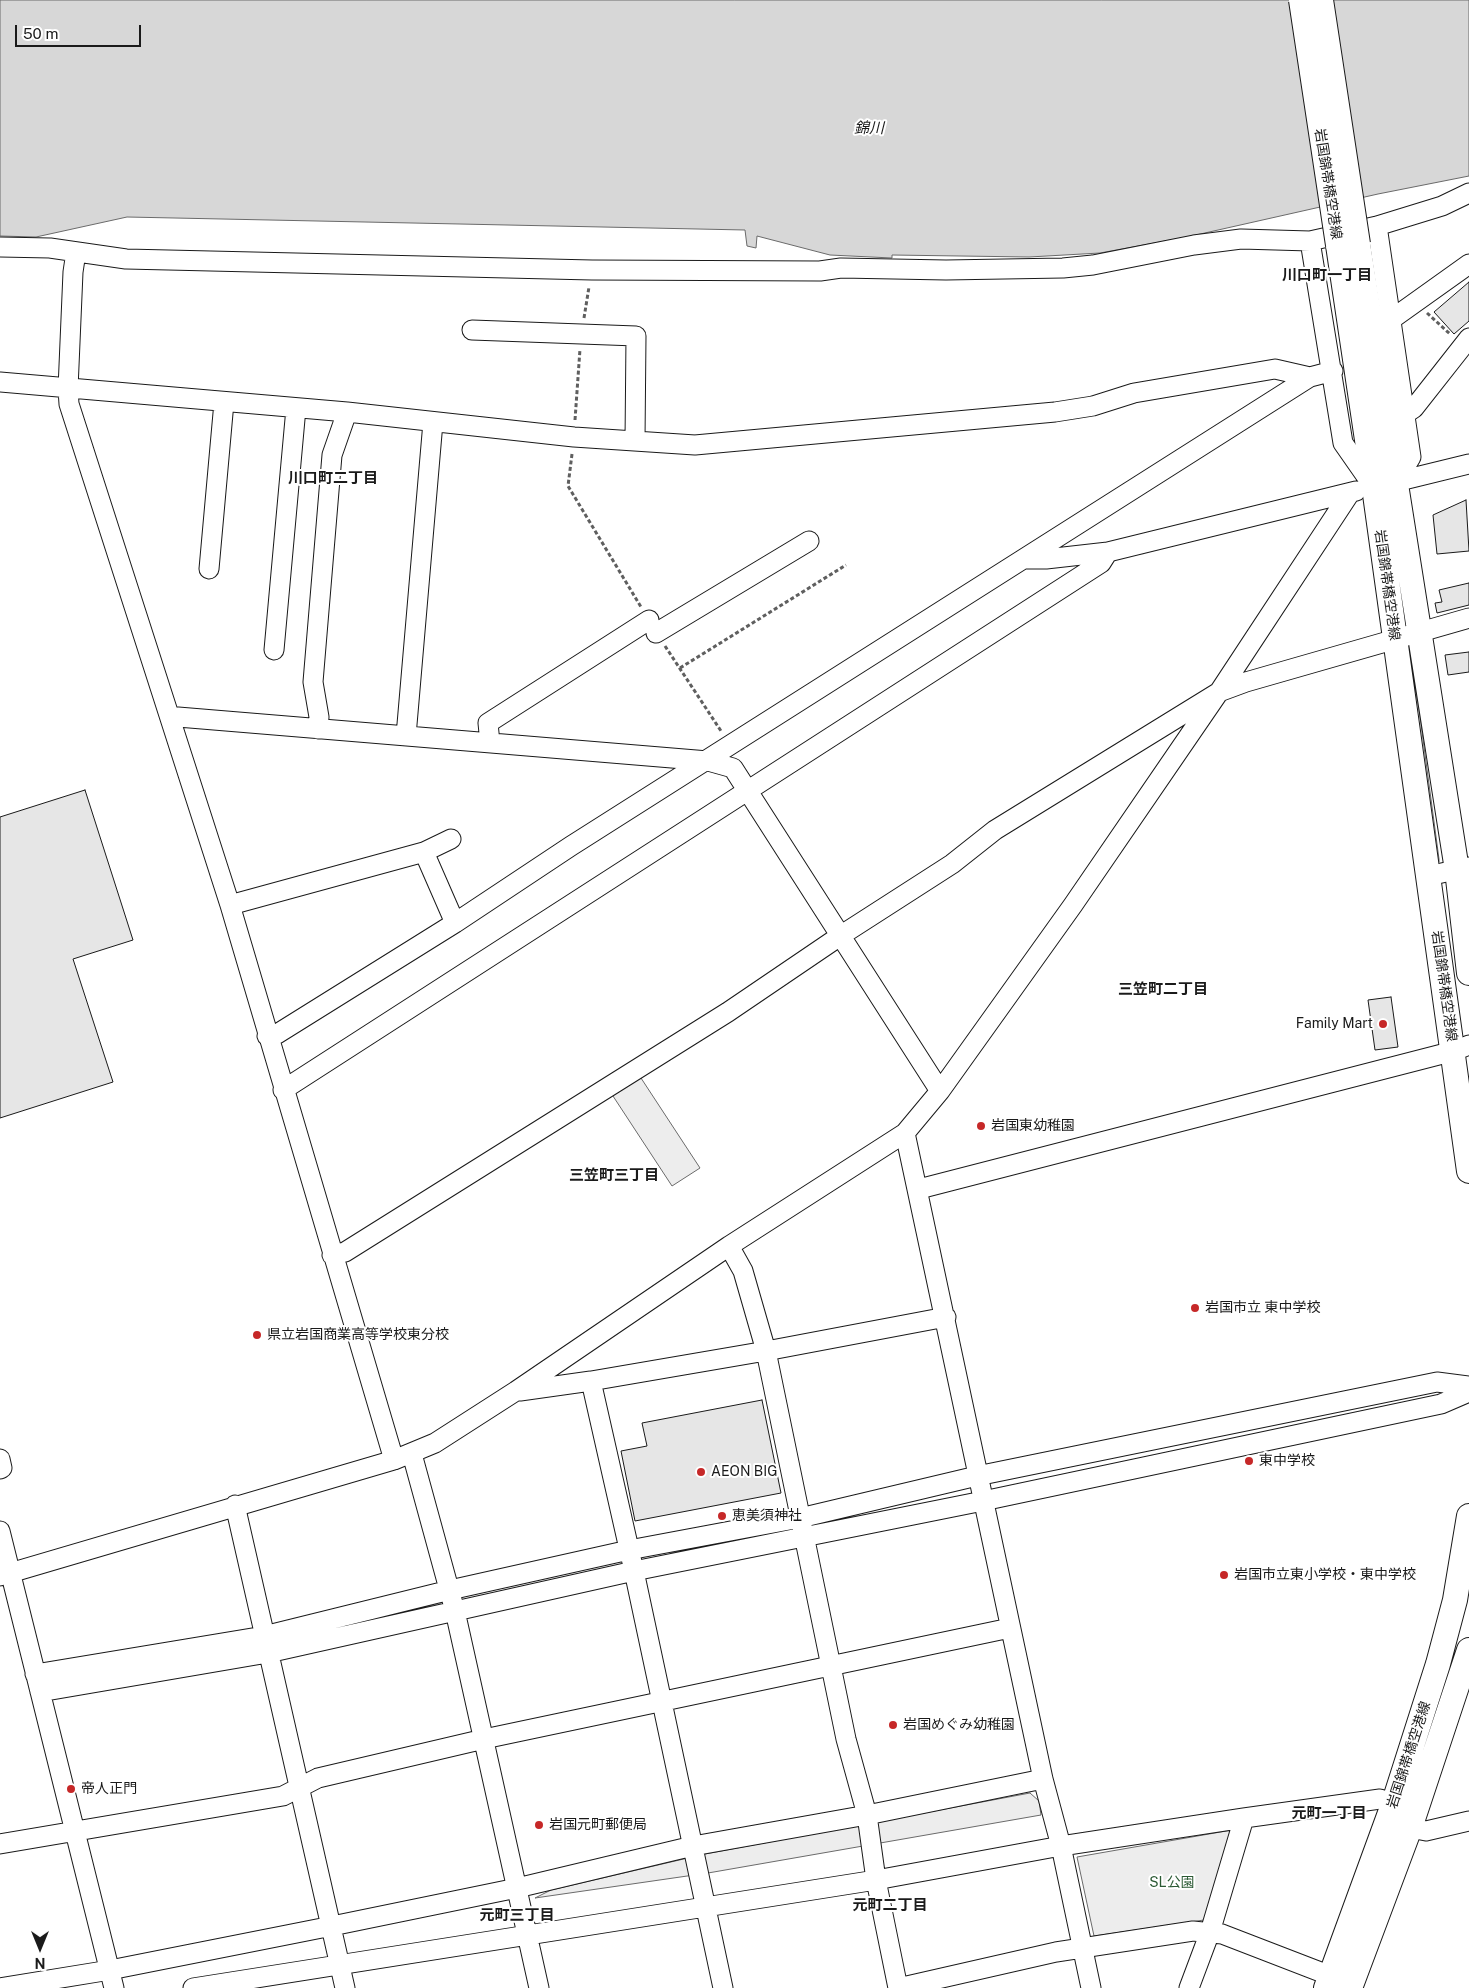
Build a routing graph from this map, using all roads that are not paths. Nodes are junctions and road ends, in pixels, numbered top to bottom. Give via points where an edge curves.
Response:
1 (1301, 0) edge
2 (1321, 0) edge
3 (1469, 193) edge
4 (1377, 226) junction
5 (1310, 241) junction
6 (1348, 245) junction
7 (0, 247) edge
8 (76, 252) junction
9 (1469, 264) edge
10 (1392, 319) junction
11 (472, 330) dead end
12 (1466, 341) edge
13 (1333, 371) junction
14 (1310, 376) junction
15 (0, 382) edge
16 (68, 389) junction
17 (224, 402) junction
18 (296, 408) junction
19 (347, 412) junction
20 (1406, 414) junction
21 (433, 422) junction
22 (634, 441) junction
23 (1469, 464) edge
24 (1397, 481) junction
25 (1374, 487) junction
26 (1350, 493) junction
27 (809, 541) dead end
28 (1108, 552) junction
29 (1025, 558) junction
30 (209, 569) dead end
31 (1469, 618) edge
32 (1418, 634) junction
33 (1396, 640) junction
34 (274, 650) dead end
35 (1219, 692) junction
36 (171, 720) junction
37 (318, 729) junction
38 (406, 736) junction
39 (490, 743) junction
40 (708, 760) junction
41 (749, 791) junction
42 (452, 839) dead end
43 (424, 852) junction
44 (1463, 868) edge
45 (1428, 876) junction
46 (230, 906) junction
47 (455, 923) junction
48 (840, 936) junction
49 (1469, 973) edge
50 (267, 1036) junction
51 (1461, 1048) edge
52 (283, 1090) junction
53 (940, 1091) junction
54 (905, 1133) junction
55 (1469, 1171) edge
56 (919, 1190) junction
57 (729, 1246) junction
58 (332, 1255) junction
59 (946, 1317) junction
60 (766, 1351) junction
61 (591, 1381) junction
62 (1469, 1386) edge
63 (516, 1391) junction
64 (1469, 1392) edge
65 (412, 1454) junction
66 (0, 1459) edge
67 (394, 1460) junction
68 (0, 1468) edge
69 (977, 1476) junction
70 (983, 1501) junction
71 (235, 1505) junction
72 (1469, 1516) edge
73 (802, 1527) junction
74 (0, 1531) edge
75 (629, 1550) junction
76 (634, 1571) junction
77 (5, 1574) edge
78 (450, 1590) junction
79 (455, 1610) junction
80 (1010, 1628) junction
81 (266, 1644) junction
82 (1468, 1661) edge
83 (1438, 1664) junction
84 (831, 1666) junction
85 (35, 1674) junction
86 (40, 1692) junction
87 (662, 1700) junction
88 (484, 1739) junction
89 (1043, 1779) junction
90 (299, 1787) junction
91 (1394, 1802) junction
92 (867, 1815) junction
93 (1244, 1818) junction
94 (1413, 1819) junction
95 (1469, 1821) edge
96 (75, 1832) junction
97 (0, 1844) edge
98 (693, 1846) junction
99 (1061, 1846) junction
100 (876, 1880) junction
101 (517, 1888) junction
102 (706, 1907) junction
103 (332, 1926) junction
104 (1210, 1932) junction
105 (528, 1936) junction
106 (1083, 1947) junction
107 (341, 1965) junction
108 (112, 1979) edge
109 (1340, 1984) edge
110 (0, 1988) edge
111 (193, 1988) edge
112 (346, 1988) edge
113 (539, 1988) edge
114 (723, 1988) edge
115 (898, 1988) edge
116 (1091, 1988) edge
117 (1189, 1988) edge

1 - 6 main road, 岩国錦帯橋空港線, bridge
2 - 6 main road, 岩国錦帯橋空港線, bridge
3 - 4 street via 1442,206
4 - 5 street
4 - 10 street
5 - 8 street via 1241,239 1063,268 841,268 820,272 126,259
5 - 13 street
6 - 24 main road, 岩国錦帯橋空港線
6 - 25 main road, 岩国錦帯橋空港線
7 - 8 street
8 - 16 street
9 - 10 street
10 - 20 street
11 - 22 street via 636,336
12 - 20 street
13 - 14 street
13 - 25 street via 1343,443
14 - 22 street via 1275,369 1134,393 1093,406 1056,412 694,445
14 - 29 street
15 - 16 street
16 - 17 street
16 - 36 street via 69,404
17 - 18 street
17 - 30 street
18 - 19 street
18 - 34 street
19 - 21 street
19 - 37 street via 332,456 314,682
20 - 24 street via 1411,457
21 - 22 street
21 - 38 street
23 - 24 street
24 - 25 street
24 - 32 main road, 岩国錦帯橋空港線
25 - 26 street
25 - 33 main road, 岩国錦帯橋空港線
26 - 28 street
26 - 35 street
27 - 39 street via 652,626 488,723
28 - 29 street via 1046,559
28 - 41 street via 1100,563
29 - 40 street
31 - 32 street
32 - 33 street
32 - 44 main road, 岩国錦帯橋空港線
33 - 35 street
33 - 45 main road, 岩国錦帯橋空港線
35 - 48 street via 995,830 952,864
35 - 53 street via 1073,906
36 - 37 street via 178,717
36 - 46 street
37 - 38 street
38 - 39 street
39 - 40 street
40 - 41 street via 733,768
40 - 47 street
41 - 48 street
41 - 52 street
42 - 43 street
43 - 46 street
43 - 47 street
44 - 45 street
44 - 49 main road, 岩国錦帯橋空港線
45 - 51 main road, 岩国錦帯橋空港線
46 - 50 street
47 - 50 street via 277,1034
48 - 53 street
48 - 58 street via 728,1012 345,1252
50 - 52 street
51 - 55 main road, 岩国錦帯橋空港線
51 - 56 street
52 - 58 street
53 - 54 street
54 - 56 street
54 - 57 street
56 - 59 street
57 - 60 street via 743,1271
57 - 63 street
58 - 67 street
59 - 60 street
59 - 69 street
60 - 61 street
60 - 73 street
61 - 63 street
61 - 75 street
62 - 69 street via 1436,1382
63 - 65 street via 435,1443
64 - 70 street via 1442,1404
65 - 67 street
65 - 78 street
66 - 68 street
67 - 71 street
69 - 70 street
69 - 73 street
70 - 73 street
70 - 80 street
71 - 77 street
71 - 81 street
72 - 83 main road, 岩国錦帯橋空港線 via 1454,1600
73 - 75 street
73 - 76 street
73 - 84 street
74 - 77 street
75 - 76 street
75 - 78 street
76 - 79 street
76 - 87 street
77 - 85 street
78 - 79 street
78 - 81 street
79 - 81 street
79 - 88 street
80 - 84 street
80 - 89 street
81 - 85 street
81 - 86 street
81 - 90 street
82 - 83 street
82 - 94 main road, 岩国錦帯橋空港線
83 - 91 main road, 岩国錦帯橋空港線
84 - 87 street
84 - 92 street via 846,1739
85 - 86 street
86 - 96 street
87 - 88 street
87 - 98 street
88 - 90 street via 318,1778
88 - 101 street
89 - 92 street
89 - 99 street
90 - 96 street via 283,1796
90 - 103 street
91 - 93 street via 1380,1799
91 - 94 street
91 - 109 main road, 岩国錦帯橋空港線
92 - 98 street
92 - 100 street
93 - 99 street
93 - 104 street
94 - 95 street via 1426,1831
94 - 109 main road, 岩国錦帯橋空港線
96 - 97 street
96 - 108 street
98 - 101 street
98 - 102 street
99 - 100 street
99 - 106 street
100 - 102 street
100 - 115 street
101 - 103 street
101 - 105 street
102 - 105 street
102 - 114 street
103 - 107 street
103 - 108 street
104 - 106 street via 1192,1931
104 - 109 street via 1222,1934
104 - 117 street
105 - 107 street
105 - 113 street
106 - 115 street
106 - 116 street
107 - 111 street
107 - 112 street
108 - 110 street

